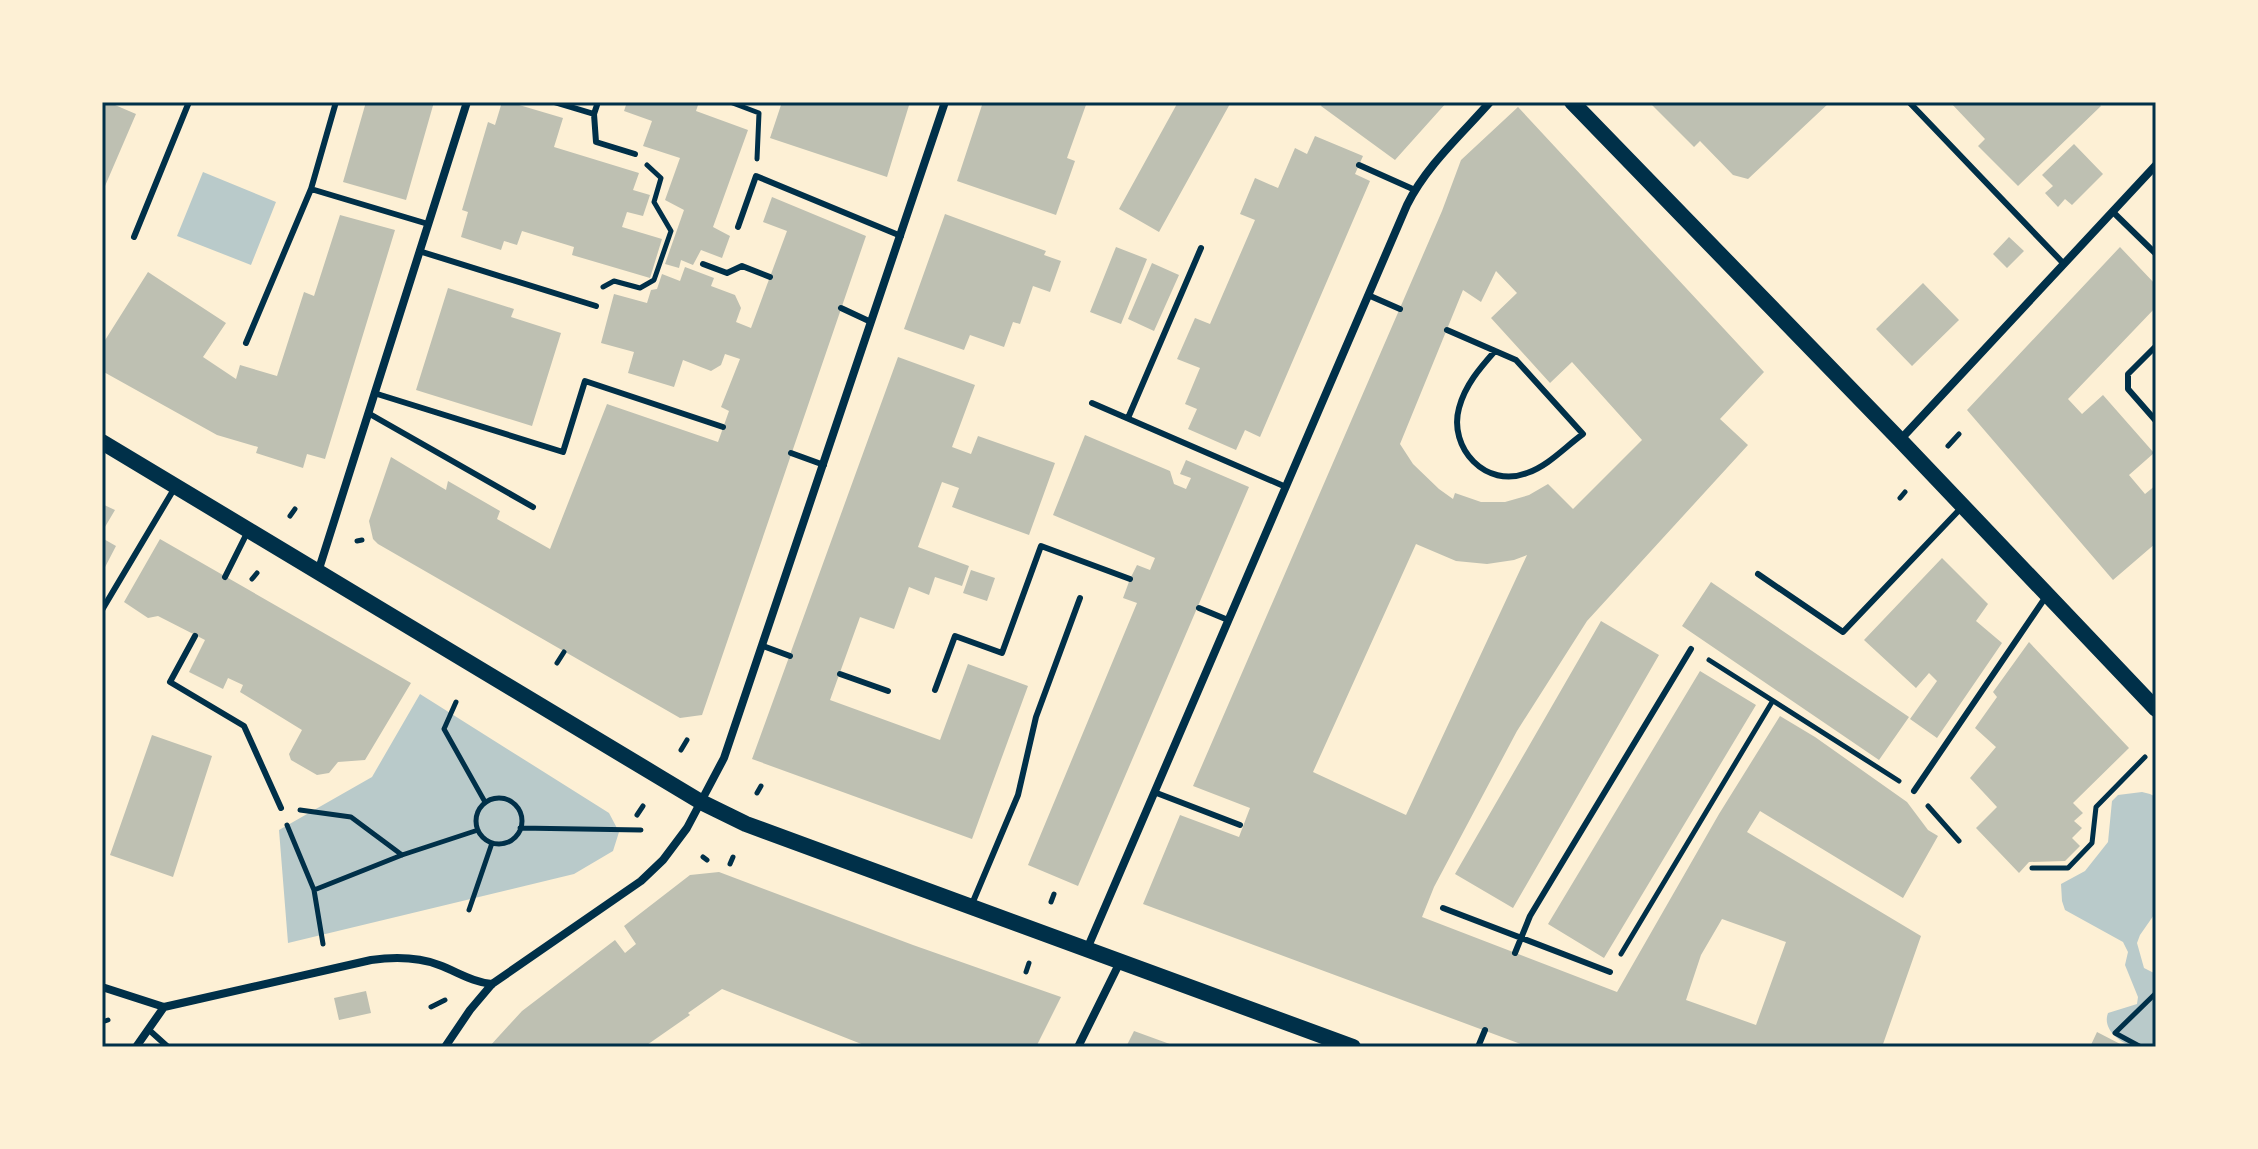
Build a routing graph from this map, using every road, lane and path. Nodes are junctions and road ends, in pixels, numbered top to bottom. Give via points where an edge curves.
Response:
1 (189, 102) edge
2 (336, 102) edge
3 (467, 102) edge
4 (554, 102) edge
5 (598, 102) edge
6 (730, 102) edge
7 (945, 102) edge
8 (1490, 102) edge
9 (1572, 102) edge
10 (1909, 102) edge
11 (594, 114) junction
12 (758, 138) dead end
13 (635, 154) joint
14 (1359, 165) dead end
15 (2156, 165) edge
16 (311, 189) junction
17 (1415, 190) junction
18 (2113, 212) junction
19 (428, 224) junction
20 (738, 227) dead end
21 (901, 236) junction
22 (134, 237) dead end
23 (1201, 248) dead end
24 (419, 251) junction
25 (2156, 254) edge
26 (703, 264) dead end
27 (2064, 264) junction
28 (770, 277) dead end
29 (1368, 295) junction
30 (596, 306) joint
31 (841, 308) dead end
32 (1400, 309) dead end
33 (871, 322) junction
34 (1447, 330) dead end
35 (246, 343) dead end
36 (2156, 346) edge
37 (1495, 351) junction
38 (374, 393) junction
39 (1092, 403) dead end
40 (368, 413) junction
41 (1128, 418) junction
42 (2156, 421) edge
43 (723, 427) dead end
44 (1959, 434) dead end
45 (1900, 440) junction
46 (102, 442) edge
47 (1948, 446) dead end
48 (791, 453) dead end
49 (824, 465) junction
50 (176, 486) junction
51 (1286, 487) junction
52 (1905, 492) dead end
53 (1900, 498) dead end
54 (1963, 506) junction
55 (533, 507) dead end
56 (295, 509) dead end
57 (290, 516) dead end
58 (249, 530) junction
59 (318, 572) junction
60 (1758, 574) dead end
61 (225, 577) dead end
62 (1130, 579) dead end
63 (2047, 595) junction
64 (1080, 598) dead end
65 (1199, 608) dead end
66 (102, 610) edge
67 (1228, 620) junction
68 (195, 636) dead end
69 (763, 646) junction
70 (1691, 649) joint
71 (564, 652) dead end
72 (790, 656) dead end
73 (557, 663) dead end
74 (840, 674) dead end
75 (935, 690) dead end
76 (888, 691) dead end
77 (456, 702) dead end
78 (1772, 702) junction
79 (2156, 709) edge
80 (687, 740) dead end
81 (681, 750) dead end
82 (2145, 757) dead end
83 (761, 786) dead end
84 (1914, 791) junction
85 (1154, 792) junction
86 (757, 793) dead end
87 (485, 802) junction
88 (701, 802) junction
89 (643, 806) dead end
90 (281, 808) junction
91 (637, 815) dead end
92 (1240, 825) dead end
93 (520, 828) junction
94 (478, 830) junction
95 (641, 830) dead end
96 (1959, 841) dead end
97 (492, 843) junction
98 (402, 855) junction
99 (733, 857) dead end
100 (730, 864) dead end
101 (2032, 868) dead end
102 (314, 890) junction
103 (1054, 894) dead end
104 (1051, 902) dead end
105 (970, 908) junction
106 (1443, 908) dead end
107 (469, 910) dead end
108 (1521, 938) junction
109 (323, 944) dead end
110 (1086, 950) junction
111 (1515, 953) dead end
112 (1120, 962) junction
113 (1029, 963) dead end
114 (1026, 972) dead end
115 (1610, 972) joint
116 (492, 984) junction
117 (102, 987) edge
118 (2156, 993) edge
119 (445, 1000) dead end
120 (164, 1007) junction
121 (431, 1007) dead end
122 (148, 1029) junction
123 (1485, 1030) dead end
124 (136, 1047) edge
125 (168, 1047) edge
126 (445, 1047) edge
127 (1078, 1047) edge
128 (1353, 1047) edge
129 (1478, 1047) edge
130 (2141, 1047) edge

1 - 22 lane
2 - 16 lane
3 - 19 street
4 - 11 lane
5 - 11 lane
6 - 12 path via 759,113
7 - 21 street
8 - 17 street
9 - 45 main road
10 - 27 lane
11 - 13 lane via 596,142
13 - 30 path via 661,178 654,202 671,231 654,280 640,288 614,281 601,289
14 - 17 lane
15 - 18 street
16 - 19 lane
16 - 35 lane
17 - 29 street
18 - 25 lane
18 - 27 street
19 - 24 street
20 - 21 lane via 756,176
21 - 33 street
23 - 41 lane
24 - 30 lane
24 - 38 street
26 - 28 lane via 727,273 742,266
27 - 45 street
29 - 32 lane
29 - 51 street
31 - 33 lane
33 - 49 street
34 - 37 lane
36 - 42 lane via 2128,374 2128,389
37 - 37 lane via 1471,379 1459,407 1459,440 1466,454 1492,474 1525,475 1583,434 1516,360
38 - 40 street
38 - 43 lane via 563,452 585,381
39 - 41 lane
40 - 55 lane
40 - 59 street
41 - 51 lane
44 - 47 path
45 - 54 main road
46 - 50 main road
48 - 49 lane
49 - 69 street
50 - 58 main road
50 - 66 lane
51 - 67 street
52 - 53 path
54 - 60 lane via 1843,632
54 - 63 main road
56 - 57 path
58 - 59 main road
58 - 61 lane
59 - 88 main road
62 - 75 lane via 1041,546 1002,653 955,636
63 - 79 main road
63 - 84 lane
64 - 105 lane via 1036,717 1018,795
65 - 67 lane
67 - 85 street
68 - 90 lane via 170,682 244,726
69 - 72 lane
69 - 88 street via 724,758
70 - 78 path
70 - 108 lane
71 - 73 path
74 - 76 lane
77 - 87 path via 444,729
78 - 84 path
78 - 115 path
80 - 81 path
82 - 101 path via 2096,807 2092,843 2068,868
83 - 86 path
84 - 96 path
85 - 92 lane
85 - 110 street
87 - 93 path via 494,798 513,803 520,812
87 - 94 path via 478,810
88 - 105 main road via 782,839
88 - 116 street via 678,842 641,881
89 - 91 path
90 - 98 path via 351,817
90 - 102 path
93 - 95 path
93 - 97 path via 512,840
94 - 97 path
94 - 98 path
97 - 107 path
98 - 102 path
99 - 100 path
102 - 109 path
103 - 104 path
105 - 110 main road
106 - 108 lane
108 - 111 lane
108 - 115 lane
110 - 112 main road
112 - 127 street
112 - 128 main road
113 - 114 path
116 - 120 street via 437,964 391,957
116 - 126 street
117 - 120 street
118 - 130 path via 2115,1033
119 - 121 path
120 - 122 street
122 - 124 street
122 - 125 lane
123 - 129 lane

